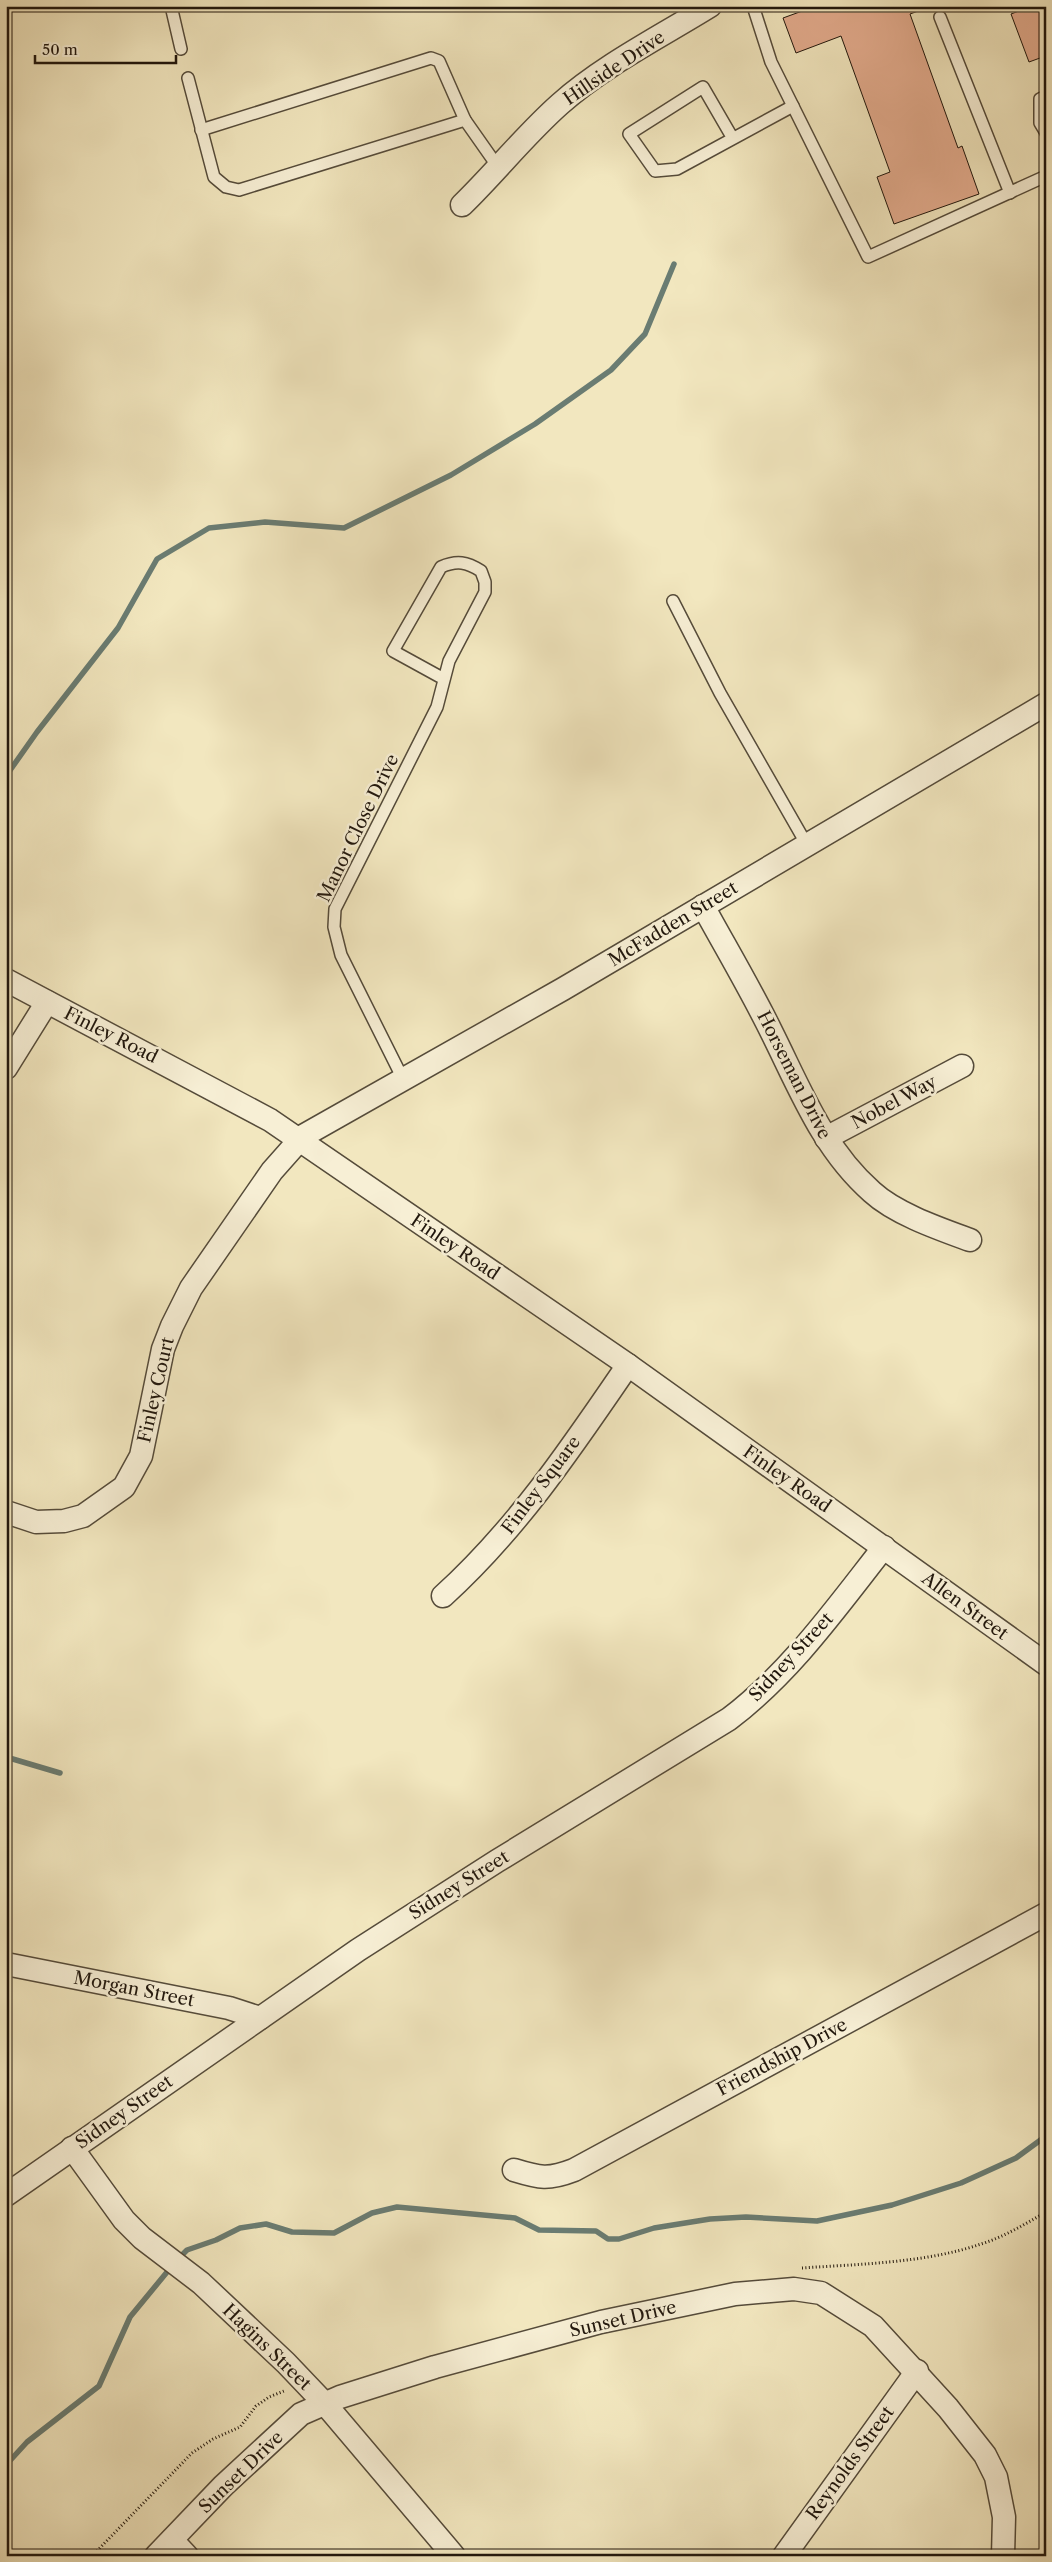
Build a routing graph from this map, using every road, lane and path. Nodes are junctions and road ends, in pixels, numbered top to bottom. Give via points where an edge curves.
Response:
1 (171, 6) edge
2 (710, 6) edge
3 (753, 6) edge
4 (940, 16) dead end
5 (181, 49) dead end
6 (188, 78) dead end
7 (1046, 96) edge
8 (793, 106) junction
9 (465, 120) junction
10 (201, 130) junction
11 (1046, 133) edge
12 (732, 137) junction
13 (498, 167) junction
14 (1046, 176) edge
15 (1010, 194) junction
16 (462, 205) dead end
17 (673, 601) dead end
18 (444, 679) junction
19 (1046, 704) edge
20 (807, 845) junction
21 (703, 906) junction
22 (6, 980) edge
23 (47, 1002) junction
24 (962, 1066) dead end
25 (6, 1068) edge
26 (403, 1079) junction
27 (826, 1138) junction
28 (299, 1140) junction
29 (970, 1240) dead end
30 (628, 1365) junction
31 (6, 1512) edge
32 (884, 1547) junction
33 (443, 1596) dead end
34 (1046, 1664) edge
35 (1046, 1914) edge
36 (6, 1964) edge
37 (260, 2018) junction
38 (72, 2148) junction
39 (514, 2170) dead end
40 (6, 2195) edge
41 (917, 2371) junction
42 (326, 2405) junction
43 (172, 2551) edge
44 (454, 2556) edge
45 (784, 2556) edge
46 (1003, 2556) edge

1 - 5 lane
2 - 13 street, Hillside Drive via 587,83 536,126
3 - 8 lane via 771,62
4 - 15 lane
6 - 10 lane
7 - 11 lane via 1040,99 1040,123
8 - 12 lane
8 - 15 lane via 868,256
9 - 10 lane via 239,190 226,187 214,177
9 - 10 lane via 440,60 431,58
9 - 13 lane
12 - 12 lane via 677,169 655,171 629,134 704,87
13 - 16 street, Hillside Drive
14 - 15 lane
17 - 20 lane via 720,693
18 - 18 lane, Manor Close Drive via 449,661 485,592 481,571 452,562 441,567 393,651
18 - 26 lane, Manor Close Drive via 438,706 335,909 334,927 341,955
19 - 20 street, McFadden Street
20 - 21 street, McFadden Street
21 - 26 street, McFadden Street
21 - 27 street, Horseman Drive
22 - 23 street, Finley Road
23 - 25 street
23 - 28 street, Finley Road via 199,1081
24 - 27 street, Nobel Way
26 - 28 street, McFadden Street
27 - 29 street, Horseman Drive via 872,1193 924,1224
28 - 30 street, Finley Road
28 - 31 street, Finley Court via 272,1171 183,1303 163,1348 141,1456 124,1487 82,1516 64,1521 36,1522
30 - 32 street, Finley Road
30 - 33 street, Finley Square via 548,1480 481,1560
32 - 34 street, Allen Street
32 - 37 street, Sidney Street via 813,1638 754,1700 730,1719 497,1861 358,1950
35 - 39 street, Friendship Drive via 574,2170 552,2178
36 - 37 street, Morgan Street via 229,2008
37 - 38 street, Sidney Street
38 - 40 street, Sidney Street
38 - 42 street, Hagins Street via 124,2220 246,2324
41 - 42 street, Sunset Drive via 873,2326 821,2293 794,2289 735,2294 601,2322 435,2367 340,2397
41 - 45 street, Reynolds Street
41 - 46 street, Sunset Drive via 985,2454 996,2477 1004,2517
42 - 43 street, Sunset Drive via 301,2414 223,2486
42 - 44 street, Hagins Street

